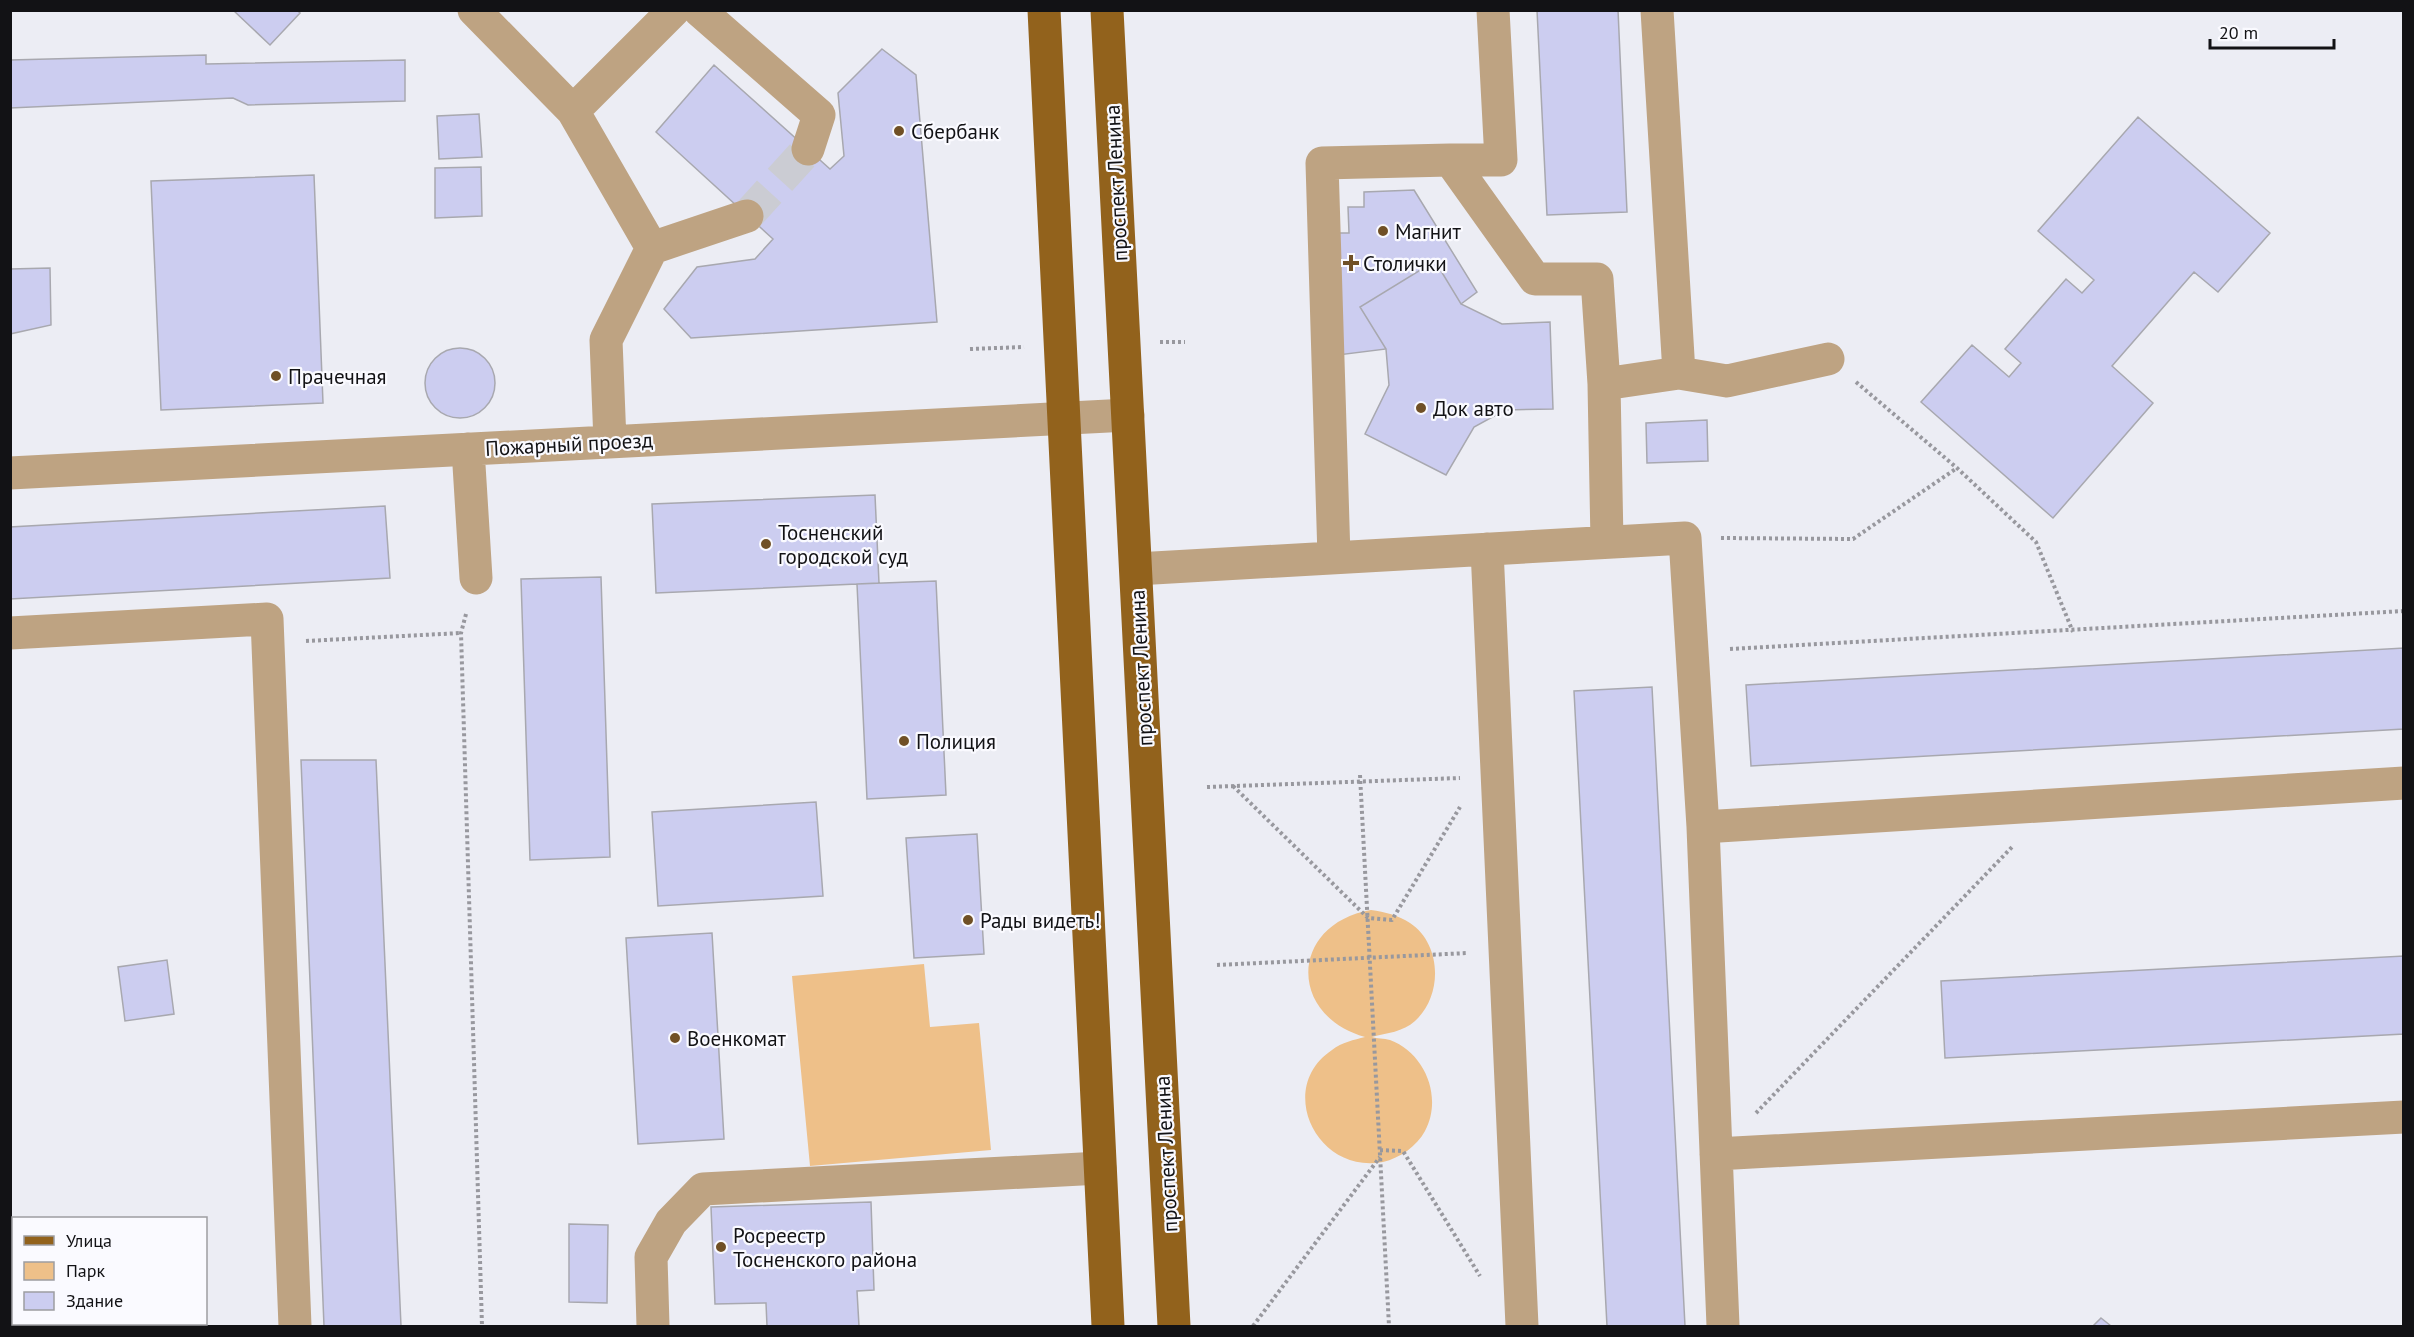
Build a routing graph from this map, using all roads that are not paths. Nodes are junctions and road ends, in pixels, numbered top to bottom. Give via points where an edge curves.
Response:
1 (474, 10) edge
2 (674, 10) edge
3 (699, 10) edge
4 (1044, 10) edge
5 (1107, 10) edge
6 (1493, 10) edge
7 (1657, 10) edge
8 (573, 111) junction
9 (808, 149) tunnel mouth
10 (1450, 160) junction
11 (747, 216) tunnel mouth
12 (652, 248) junction
13 (1828, 359) road end
14 (1678, 373) junction
15 (1604, 384) junction
16 (1128, 415) junction
17 (1063, 418) junction
18 (610, 442) junction
19 (468, 449) junction
20 (10, 473) edge
21 (1607, 542) junction
22 (1486, 549) junction
23 (1334, 557) junction
24 (1136, 569) junction
25 (477, 578) road end
26 (10, 633) edge
27 (2403, 783) edge
28 (1703, 827) junction
29 (2403, 1117) edge
30 (1716, 1154) junction
31 (1100, 1168) junction
32 (295, 1326) edge
33 (653, 1326) edge
34 (1108, 1326) edge
35 (1174, 1326) edge
36 (1522, 1326) edge
37 (1723, 1326) edge

1 - 8 street
2 - 8 street
3 - 9 street via 819,115
4 - 17 main road
5 - 16 main road, проспект Ленина
6 - 10 street via 1501,160
7 - 14 street
8 - 12 street
10 - 15 street via 1535,279 1597,279
10 - 23 street via 1322,163
11 - 12 street
12 - 18 street via 606,340
13 - 14 street via 1727,381
14 - 15 street
15 - 21 street
16 - 17 street, Пожарный проезд
16 - 24 main road, проспект Ленина
17 - 18 street, Пожарный проезд
17 - 31 main road
18 - 19 street, Пожарный проезд
19 - 20 street, Пожарный проезд
19 - 25 street
21 - 22 street
21 - 28 street via 1685,538
22 - 23 street
22 - 36 street via 1487,777 1505,952
23 - 24 street
24 - 35 main road, проспект Ленина
26 - 32 street via 267,619
27 - 28 street
28 - 30 street
29 - 30 street
30 - 37 street
31 - 33 street via 703,1190 671,1222 651,1257
31 - 34 main road

